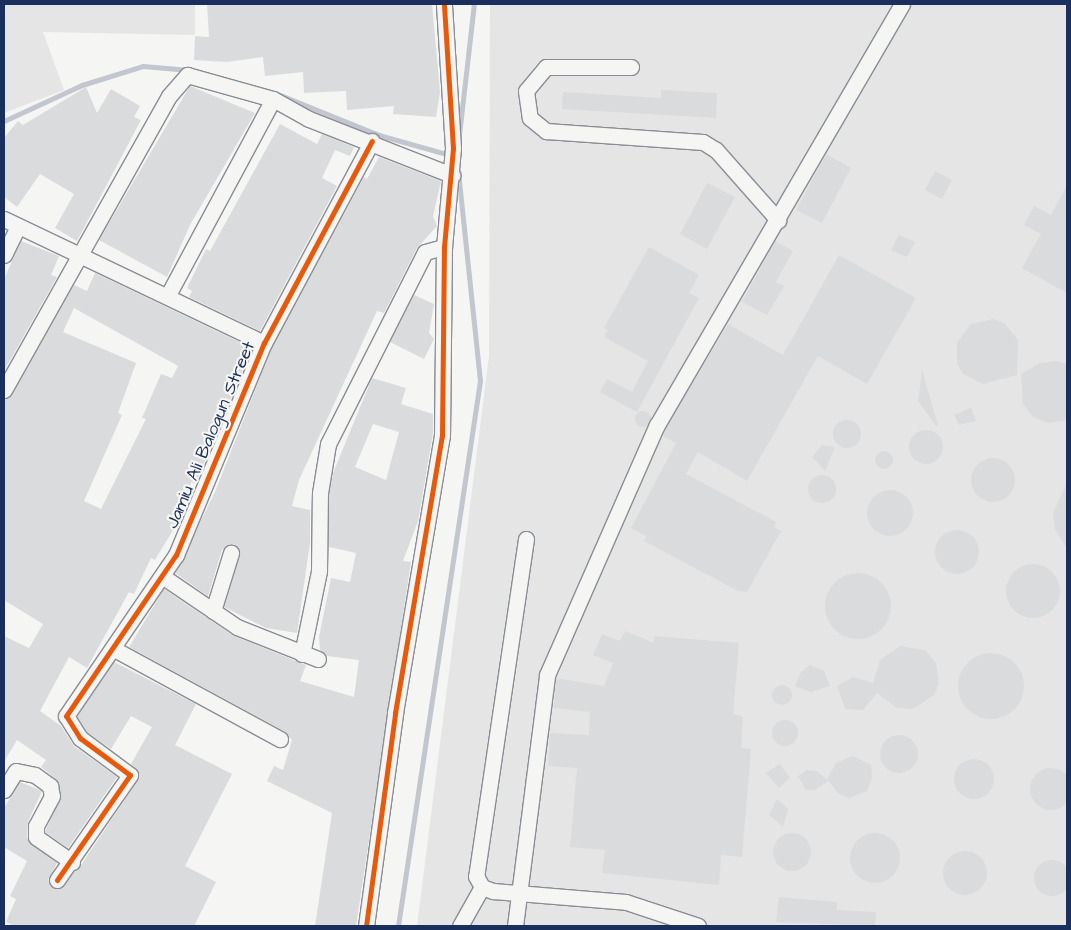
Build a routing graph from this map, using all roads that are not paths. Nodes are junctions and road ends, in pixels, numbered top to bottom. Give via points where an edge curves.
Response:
1 (444, 4) edge
2 (902, 4) edge
3 (631, 67) dead end
4 (273, 99) junction
5 (372, 141) junction
6 (452, 161) junction
7 (4, 219) edge
8 (778, 220) junction
9 (18, 226) junction
10 (444, 247) junction
11 (4, 254) edge
12 (79, 255) junction
13 (168, 295) junction
14 (264, 343) junction
15 (4, 390) edge
16 (526, 539) dead end
17 (231, 553) dead end
18 (162, 576) junction
19 (213, 611) junction
20 (114, 649) junction
21 (302, 654) junction
22 (318, 659) dead end
23 (280, 739) dead end
24 (4, 790) edge
25 (72, 862) junction
26 (57, 880) dead end
27 (482, 887) junction
28 (520, 892) junction
29 (366, 926) edge
30 (460, 926) edge
31 (515, 926) edge
32 (698, 926) edge

1 - 6 street
2 - 8 street
3 - 8 street via 546,67 526,91 530,118 546,131 703,142 716,150
4 - 5 street via 309,118
4 - 12 street via 187,75 169,96
4 - 13 street
5 - 6 street
5 - 14 street, Jamiu Ali Balogun Street
6 - 10 street
7 - 9 street
8 - 28 street via 657,425 547,675
9 - 11 street
9 - 12 street
10 - 21 street via 424,252 328,444 320,493 320,571
10 - 29 street via 442,436 395,713
12 - 13 street
12 - 15 street
13 - 14 street
14 - 18 street, Jamiu Ali Balogun Street via 176,555
16 - 27 street via 477,855 476,876
17 - 19 street
18 - 19 street
18 - 20 street, Jamiu Ali Balogun Street
19 - 21 street via 237,627
20 - 23 street
20 - 25 street, Jamiu Ali Balogun Street via 66,716 68,725 130,775
21 - 22 street
24 - 25 street via 16,771 35,775 50,786 52,796 36,826 36,837
25 - 26 street
27 - 28 street
27 - 30 street
28 - 31 street
28 - 32 street via 626,902

